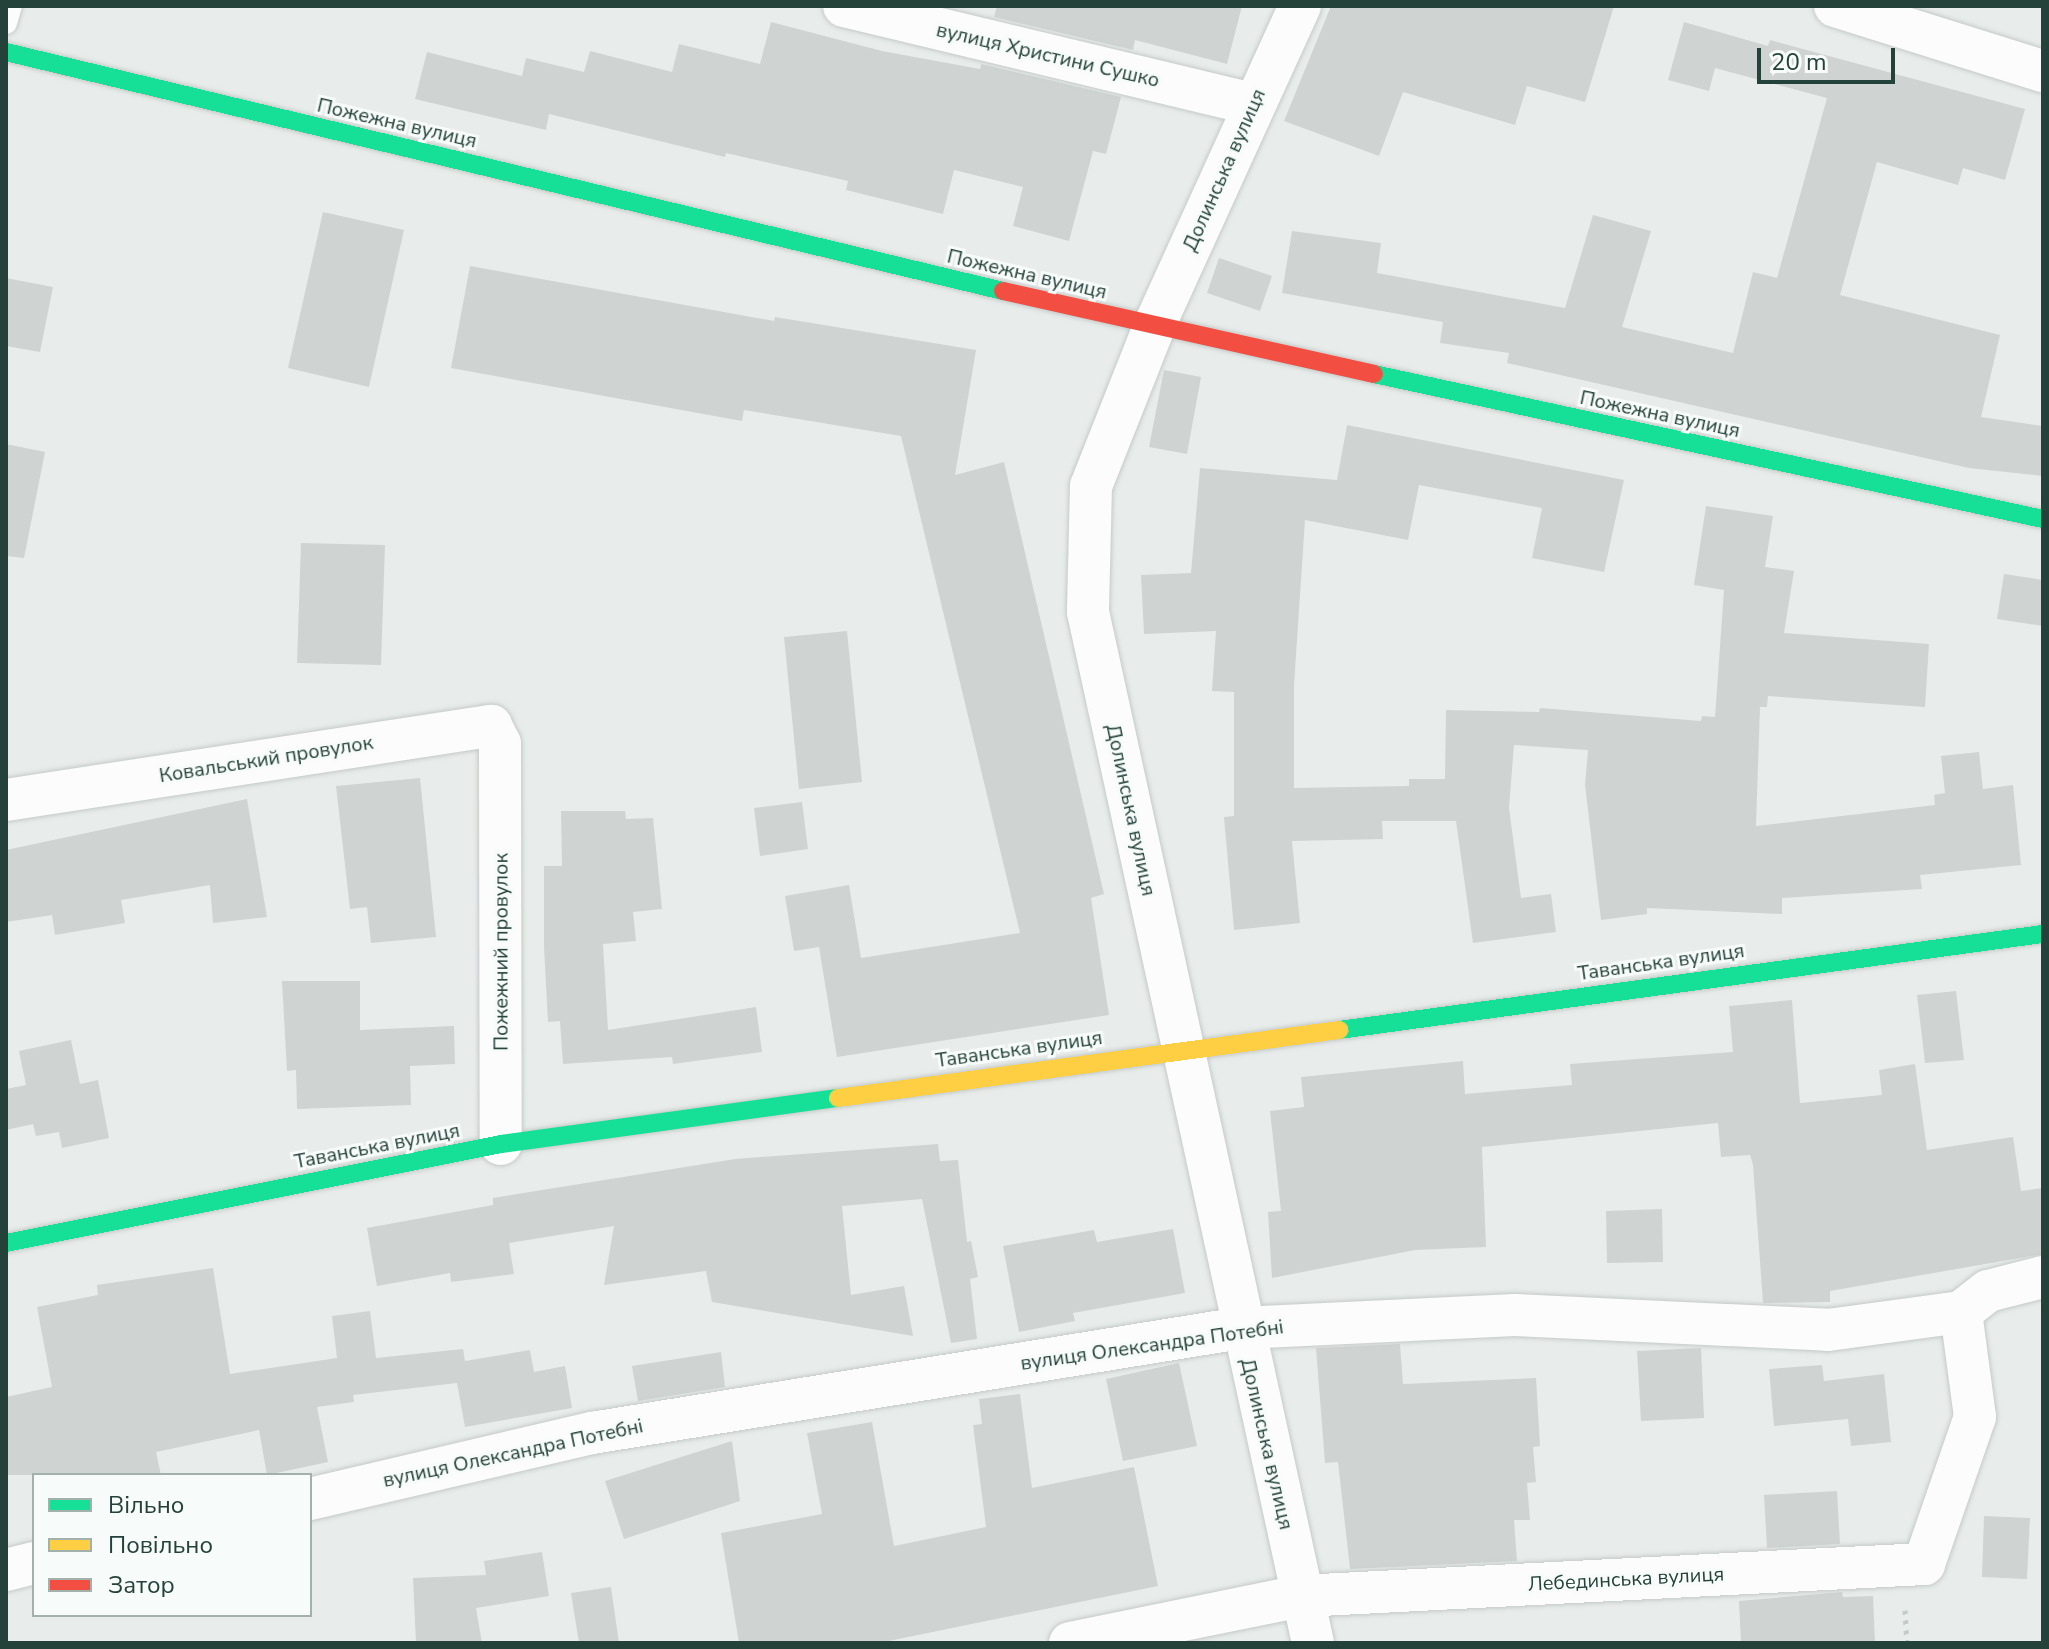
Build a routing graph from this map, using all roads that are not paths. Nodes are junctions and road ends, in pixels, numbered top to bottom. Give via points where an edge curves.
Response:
1 (11, 6) edge
2 (844, 6) edge
3 (1300, 6) edge
4 (1835, 6) edge
5 (6, 23) edge
6 (6, 52) edge
7 (2043, 71) edge
8 (1253, 104) junction
9 (1154, 327) junction
10 (2043, 519) edge
11 (500, 760) joint
12 (6, 800) edge
13 (2043, 934) edge
14 (1182, 1048) junction
15 (501, 1144) junction
16 (6, 1243) edge
17 (2043, 1277) edge
18 (1961, 1312) junction
19 (1241, 1328) junction
20 (312, 1499) edge
21 (32, 1564) edge
22 (6, 1570) edge
23 (1301, 1596) junction
24 (1070, 1643) edge
25 (1313, 1643) edge

1 - 5 lane
2 - 8 street, вулиця Христини Сушко
3 - 8 street, Долинська вулиця
4 - 7 street
6 - 9 street, Пожежна вулиця
8 - 9 street, Долинська вулиця
9 - 10 street, Пожежна вулиця
9 - 14 street, Долинська вулиця via 1091,486 1088,612
11 - 12 street, Ковальський провулок via 500,744 491,726 469,727
11 - 15 street, Пожежний провулок
13 - 14 street, Таванська вулиця
14 - 15 street, Таванська вулиця
14 - 19 street, Долинська вулиця
15 - 16 street, Таванська вулиця
17 - 18 street, вулиця Олександра Потебні via 1988,1291
18 - 19 street, вулиця Олександра Потебні via 1828,1330 1515,1315
18 - 23 street, Лебединська вулиця via 1975,1417 1924,1564
19 - 20 street, вулиця Олександра Потебні via 592,1433
19 - 23 street, Долинська вулиця
21 - 22 street
23 - 24 street, Лебединська вулиця
23 - 25 street, Долинська вулиця

